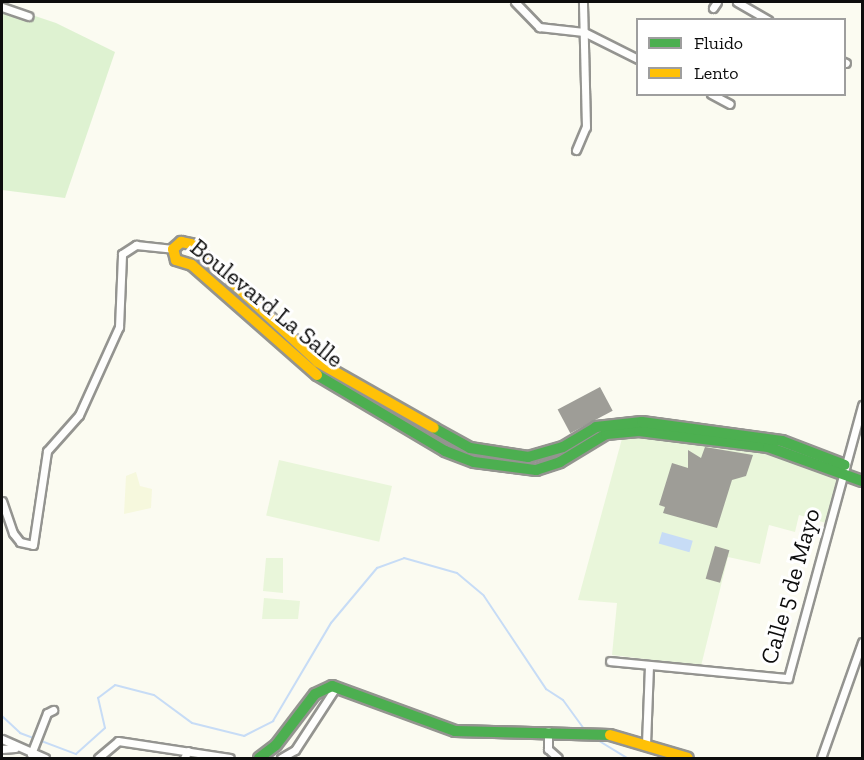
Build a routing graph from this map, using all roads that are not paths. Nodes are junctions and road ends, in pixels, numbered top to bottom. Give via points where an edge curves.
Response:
1 (515, 2) edge
2 (583, 2) edge
3 (737, 2) edge
4 (2, 7) edge
5 (28, 16) dead end
6 (765, 18) edge
7 (584, 32) junction
8 (636, 57) edge
9 (715, 96) edge
10 (730, 104) dead end
11 (576, 150) dead end
12 (173, 249) junction
13 (862, 405) edge
14 (844, 469) junction
15 (862, 481) edge
16 (2, 501) edge
17 (862, 642) edge
18 (610, 661) dead end
19 (649, 665) junction
20 (336, 687) junction
21 (53, 710) dead end
22 (548, 731) junction
23 (2, 740) edge
24 (646, 744) junction
25 (15, 748) junction
26 (2, 749) edge
27 (188, 750) junction
28 (294, 750) junction
29 (33, 751) junction
30 (45, 759) edge
31 (98, 759) edge
32 (184, 759) edge
33 (230, 759) edge
34 (259, 759) edge
35 (281, 759) edge
36 (295, 759) edge
37 (558, 759) edge
38 (688, 759) edge
39 (821, 759) edge

1 - 7 street via 539,27
2 - 7 street
3 - 6 street
4 - 5 street
7 - 8 street
7 - 11 street via 586,127
9 - 10 street
12 - 14 street, Boulevard La Salle via 181,242 190,244 318,362 470,448 528,458 563,447 596,427 642,422 782,441
12 - 14 street, Boulevard La Salle via 176,260 192,265 310,371 445,451 474,462 536,470 560,462 606,434 639,431 768,447
12 - 16 street, Boulevard La Salle via 136,245 122,254 119,327 79,415 47,451 33,545 20,542
13 - 14 street, Calle 5 de Mayo
14 - 15 street
14 - 19 street, Calle 5 de Mayo via 788,678
17 - 39 street
18 - 19 street, Calle 5 de Mayo
19 - 24 street
20 - 22 street via 454,731
20 - 28 street
20 - 34 street via 315,694 276,745
21 - 29 street via 47,713
22 - 24 street via 592,731
22 - 37 street via 548,749
23 - 25 street
24 - 38 street
25 - 26 street
25 - 29 street
27 - 31 street via 118,741
27 - 32 street
27 - 33 street
28 - 35 street
28 - 36 street
29 - 30 street

